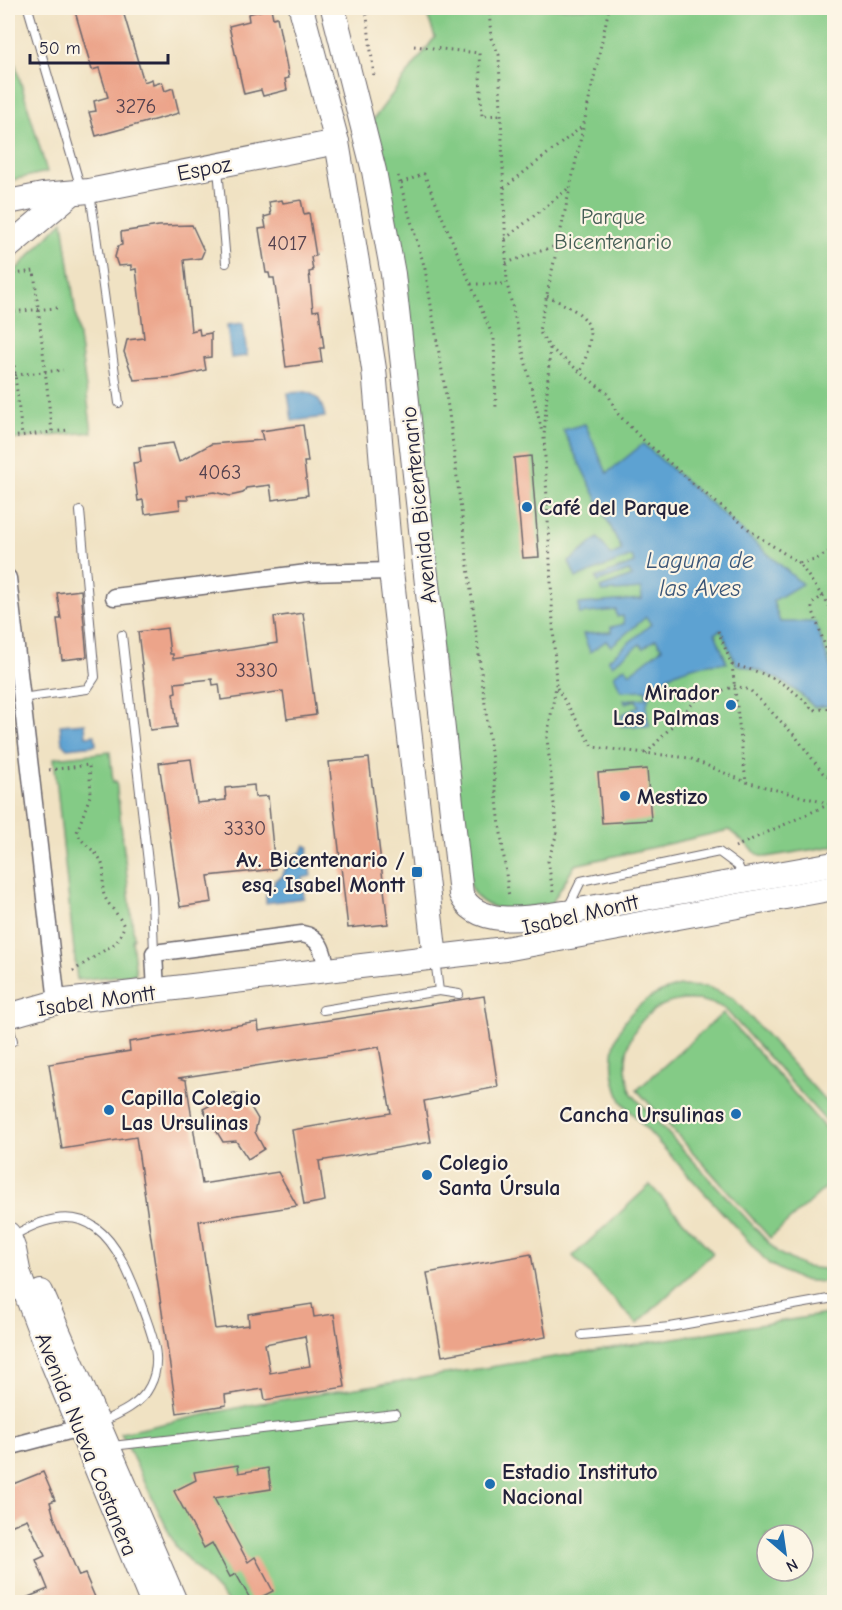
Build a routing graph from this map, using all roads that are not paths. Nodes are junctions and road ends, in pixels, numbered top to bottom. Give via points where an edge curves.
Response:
1 (28, 8) edge
2 (301, 8) edge
3 (333, 8) edge
4 (337, 142) junction
5 (218, 166) junction
6 (81, 192) junction
7 (8, 202) edge
8 (8, 247) edge
9 (226, 263) dead end
10 (119, 403) dead end
11 (80, 512) dead end
12 (391, 571) junction
13 (8, 578) edge
14 (114, 597) dead end
15 (122, 635) dead end
16 (21, 698) junction
17 (834, 864) edge
18 (834, 888) edge
19 (748, 893) junction
20 (566, 913) junction
21 (434, 952) junction
22 (154, 953) junction
23 (327, 969) junction
24 (156, 991) junction
25 (439, 991) junction
26 (459, 994) dead end
27 (57, 1002) junction
28 (323, 1010) dead end
29 (8, 1016) edge
30 (8, 1021) edge
31 (13, 1041) dead end
32 (10, 1241) edge
33 (834, 1298) edge
34 (582, 1335) dead end
35 (395, 1414) dead end
36 (90, 1426) junction
37 (8, 1447) edge
38 (100, 1449) junction
39 (161, 1568) junction
40 (152, 1602) edge
41 (175, 1602) edge
42 (190, 1602) edge

1 - 6 lane
2 - 4 main road, Avenida Bicentenario
3 - 20 main road, Avenida Bicentenario via 393,274 461,894 467,906 487,915 504,918
4 - 5 main road, Espoz
4 - 12 main road, Avenida Bicentenario via 374,369
5 - 6 main road, Espoz
5 - 9 lane
6 - 7 main road, Espoz
6 - 8 main road, Espoz
6 - 10 lane
11 - 16 lane via 95,677 87,689
12 - 14 street via 307,573
12 - 21 main road, Avenida Bicentenario
13 - 16 street
15 - 22 lane via 152,897
16 - 27 street
17 - 19 main road, Isabel Montt
18 - 19 main road, Isabel Montt
19 - 20 main road, Isabel Montt
19 - 20 lane via 738,866 719,852 581,881
19 - 21 main road, Isabel Montt via 505,949
20 - 21 main road, Isabel Montt via 543,924
21 - 23 main road, Isabel Montt
21 - 25 lane
22 - 23 street via 302,934 313,936 320,944
22 - 24 street
23 - 24 main road, Isabel Montt
24 - 27 main road, Isabel Montt
25 - 26 lane
25 - 28 lane
27 - 29 main road, Isabel Montt
30 - 31 lane
32 - 36 main road, Avenida Nueva Costanera via 19,1275
32 - 36 lane via 31,1226 56,1218 91,1224 104,1232 128,1269 156,1344 155,1376 141,1399
33 - 34 lane via 670,1327
35 - 38 lane
36 - 37 street
36 - 38 main road, Avenida Nueva Costanera
38 - 39 main road, Avenida Nueva Costanera
38 - 40 main road, Avenida Nueva Costanera
39 - 41 main road, Avenida Nueva Costanera
39 - 42 main road, Avenida Nueva Costanera

